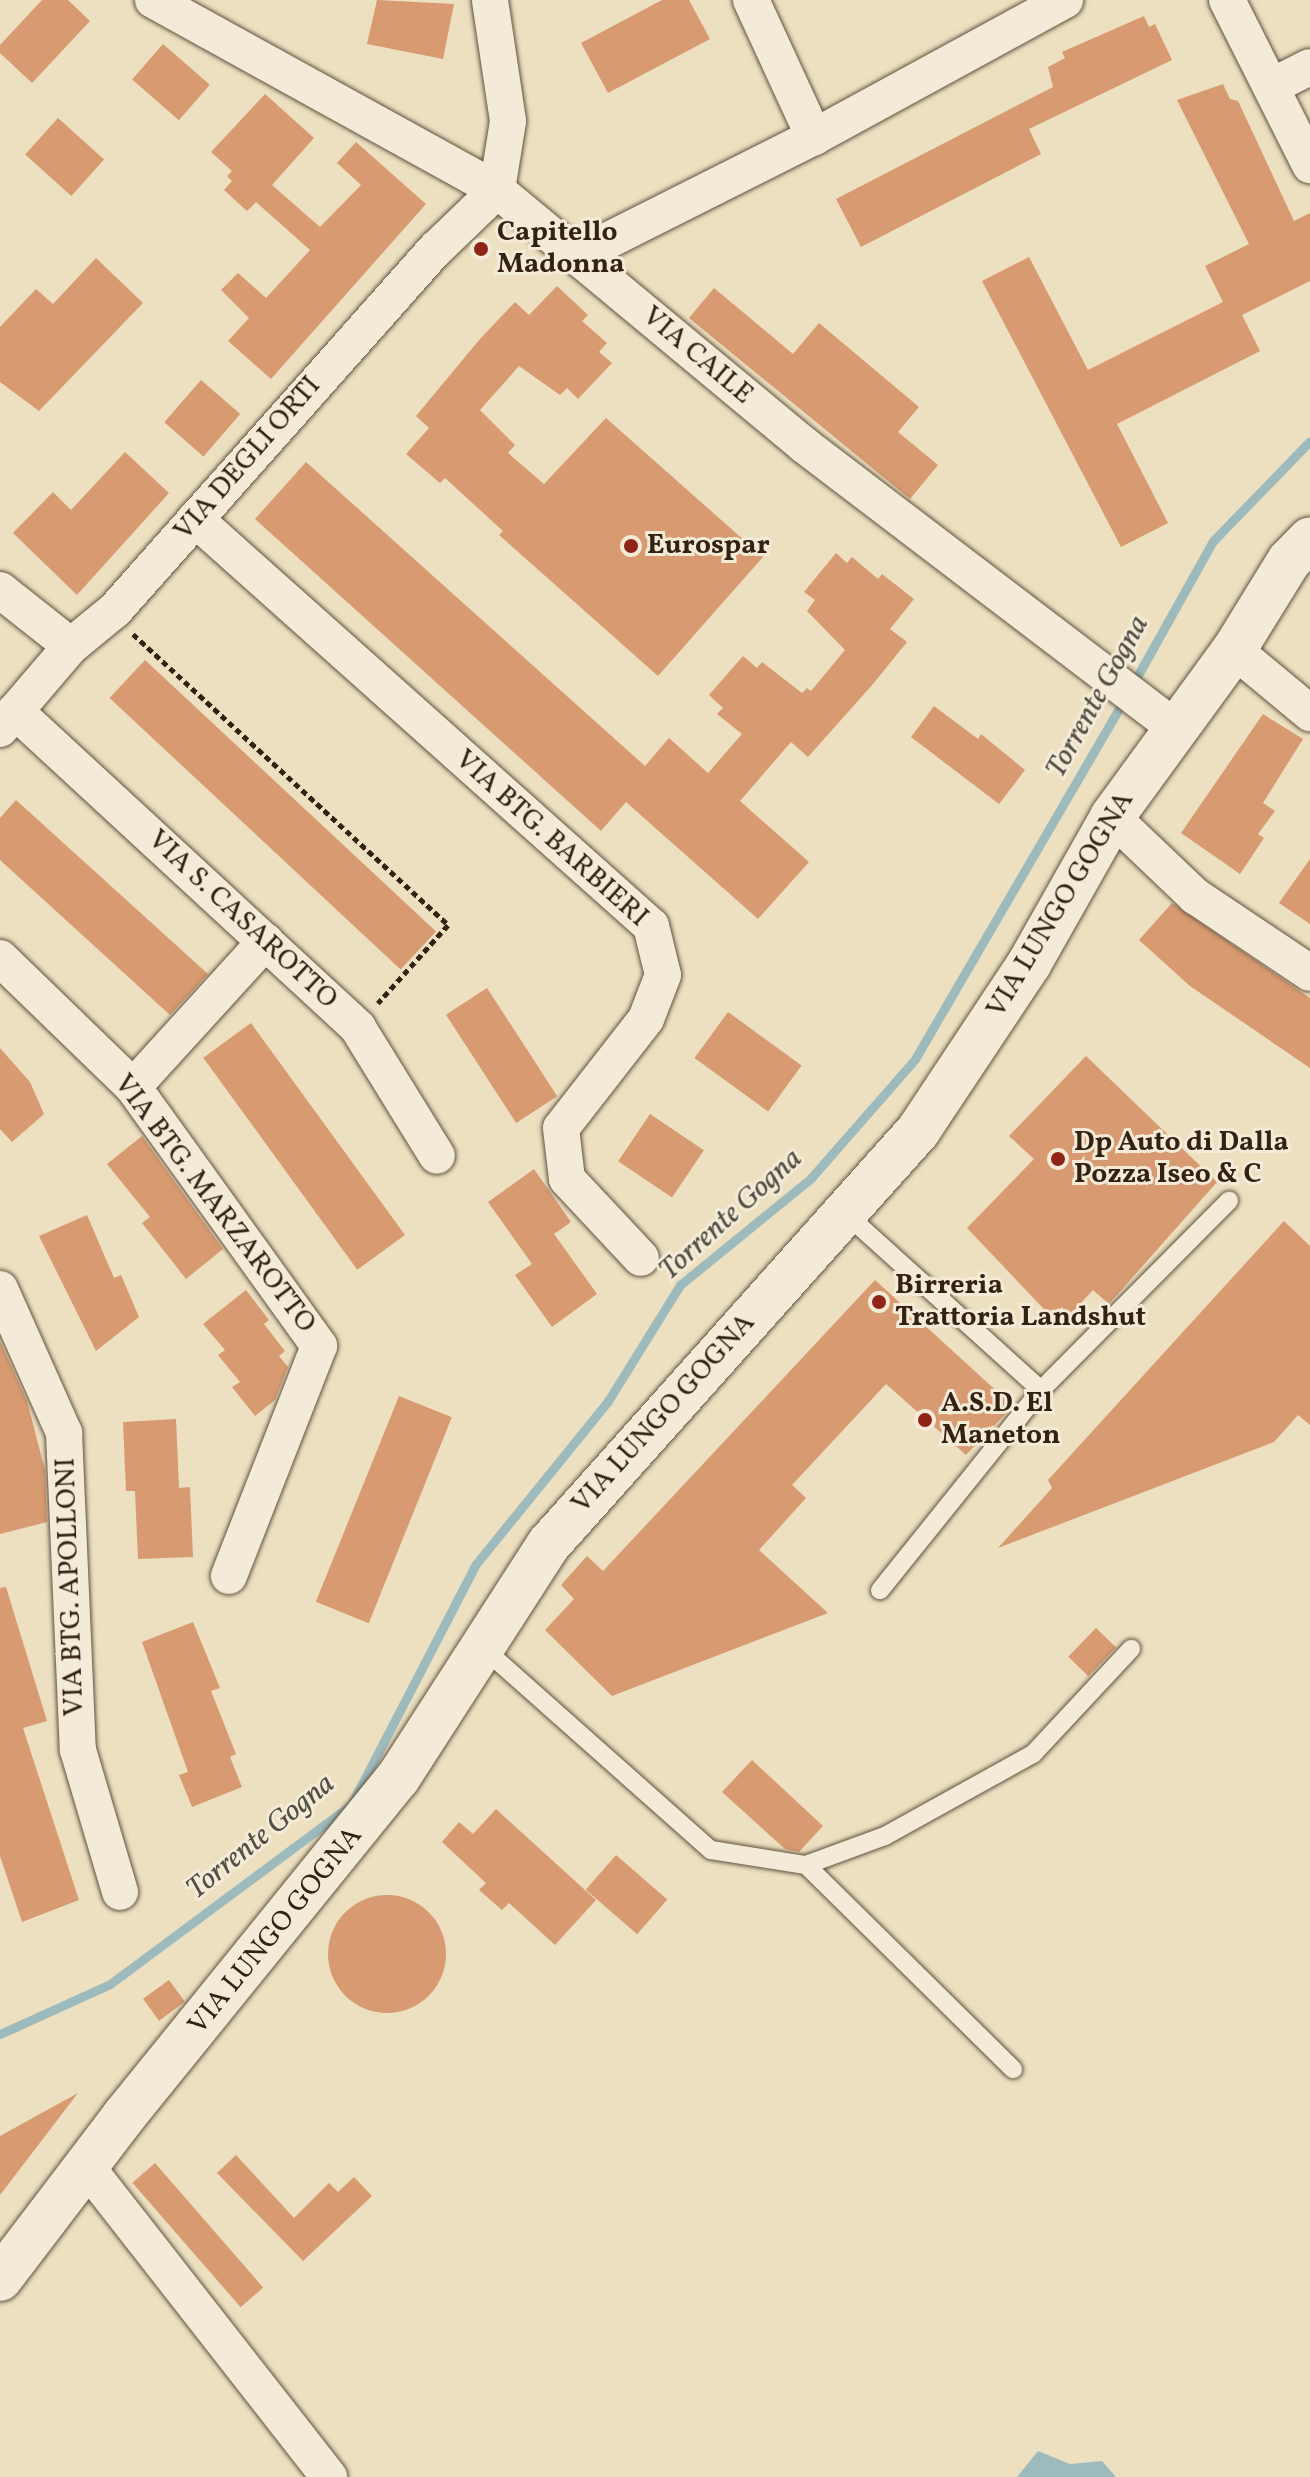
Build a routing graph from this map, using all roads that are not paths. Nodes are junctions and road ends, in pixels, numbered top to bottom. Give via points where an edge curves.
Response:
1 (153, 0) edge
2 (490, 0) edge
3 (751, 0) edge
4 (1065, 0) edge
5 (1227, 0) edge
6 (1310, 67) edge
7 (1272, 86) junction
8 (814, 137) junction
9 (1310, 165) edge
10 (497, 190) junction
11 (577, 256) junction
12 (195, 519) junction
13 (1310, 539) edge
14 (0, 590) edge
15 (71, 646) junction
16 (1234, 650) junction
17 (1310, 713) edge
18 (8, 720) edge
19 (1164, 720) junction
20 (1112, 817) junction
21 (266, 941) junction
22 (0, 958) edge
23 (1310, 973) edge
24 (133, 1087) junction
25 (437, 1156) dead end
26 (1229, 1201) dead end
27 (845, 1213) junction
28 (641, 1258) dead end
29 (0, 1289) edge
30 (1041, 1390) junction
31 (229, 1576) dead end
32 (880, 1590) dead end
33 (482, 1647) junction
34 (1131, 1649) dead end
35 (806, 1865) junction
36 (120, 1892) dead end
37 (1013, 2069) dead end
38 (86, 2166) junction
39 (0, 2279) edge
40 (329, 2477) edge

1 - 10 street, VIA CAILE
2 - 10 street via 508,121
3 - 8 street
4 - 8 street
5 - 7 street
6 - 7 street
7 - 9 street
8 - 11 street
10 - 11 street, VIA CAILE
10 - 12 street, VIA DEGLI ORTI via 433,252
11 - 19 street, VIA CAILE via 804,445
12 - 15 street, VIA DEGLI ORTI via 115,610
12 - 28 street, VIA BTG. BARBIERI via 651,926 663,975 646,1019 561,1128 567,1179
13 - 16 street, VIA LUNGO GOGNA via 1289,561
14 - 15 street
15 - 18 street, VIA DEGLI ORTI
16 - 17 street
16 - 19 street, VIA LUNGO GOGNA
18 - 21 street, VIA S. CASAROTTO
19 - 20 street, VIA LUNGO GOGNA
20 - 23 street via 1195,896
20 - 27 street, VIA LUNGO GOGNA via 1029,964 918,1131
21 - 24 street
21 - 25 street, VIA S. CASAROTTO via 358,1028
22 - 24 street, VIA BTG. MARZAROTTO
24 - 31 street, VIA BTG. MARZAROTTO via 319,1346
26 - 30 lane
27 - 30 lane
27 - 33 street, VIA LUNGO GOGNA via 549,1544
29 - 36 street, VIA BTG. APOLLONI via 64,1433 78,1750
30 - 32 lane
33 - 35 lane via 711,1850
33 - 38 street, VIA LUNGO GOGNA via 398,1778
34 - 35 lane via 1033,1754 885,1836
35 - 37 lane
38 - 39 street, VIA LUNGO GOGNA
38 - 40 street

